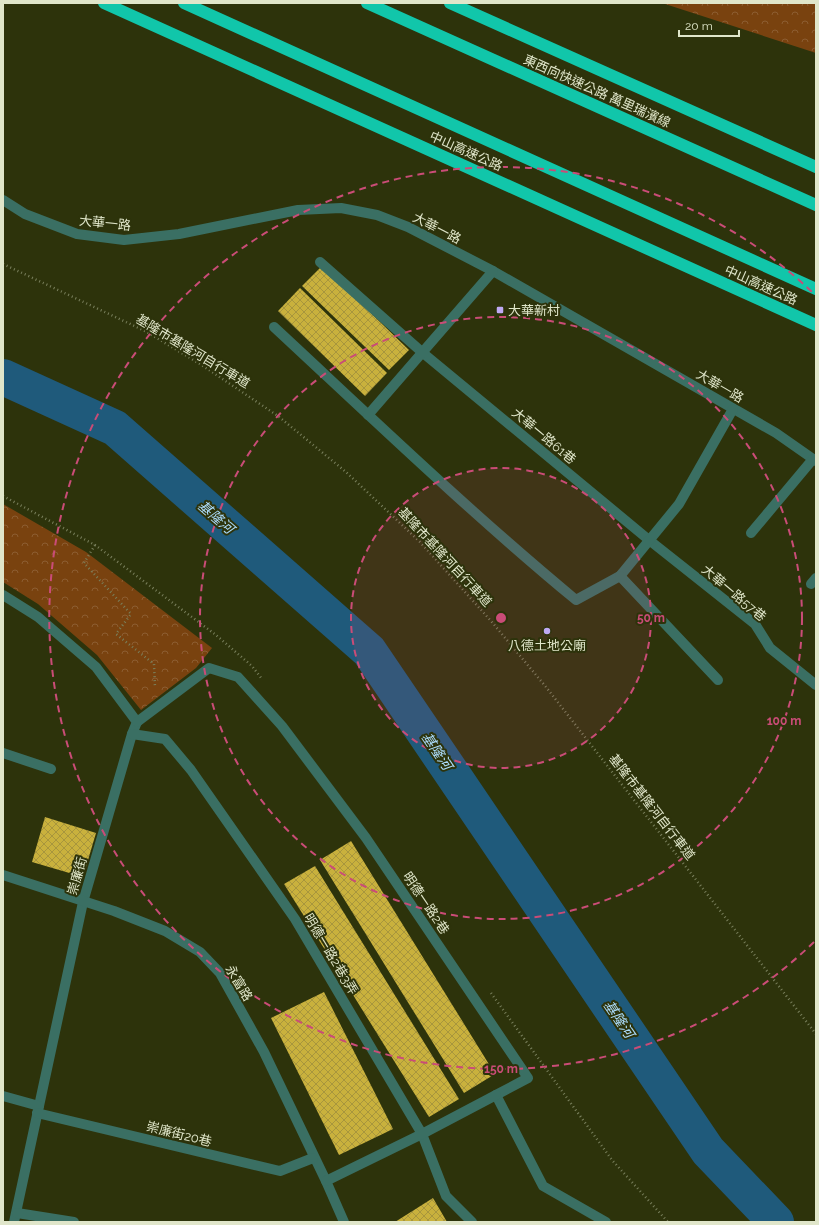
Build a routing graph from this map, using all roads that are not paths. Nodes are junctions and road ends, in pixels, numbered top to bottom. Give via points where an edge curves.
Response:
1 (104, 3) edge
2 (184, 3) edge
3 (367, 3) edge
4 (450, 3) edge
5 (816, 167) edge
6 (3, 200) edge
7 (816, 205) edge
8 (320, 262) dead end
9 (493, 271) junction
10 (816, 289) edge
11 (816, 325) edge
12 (274, 327) dead end
13 (423, 353) junction
14 (733, 409) junction
15 (368, 415) junction
16 (814, 460) edge
17 (751, 533) dead end
18 (649, 540) junction
19 (620, 576) junction
20 (3, 595) edge
21 (718, 680) dead end
22 (816, 685) edge
23 (136, 722) junction
24 (132, 734) junction
25 (3, 753) edge
26 (51, 769) dead end
27 (3, 875) edge
28 (83, 902) junction
29 (496, 1095) junction
30 (3, 1096) edge
31 (38, 1109) junction
32 (422, 1134) junction
33 (313, 1158) junction
34 (326, 1181) junction
35 (16, 1217) edge
36 (74, 1222) edge
37 (344, 1222) edge
38 (472, 1222) edge
39 (606, 1222) edge

1 - 11 highway, 中山高速公路
2 - 10 highway, 中山高速公路
3 - 7 highway, 東西向快速公路 萬里瑞濱線
4 - 5 highway, 東西向快速公路 萬里瑞濱線
6 - 9 street, 大華一路 via 24,214 77,234 124,240 179,234 298,210 341,208 377,215 408,227
8 - 13 street, 大華一路61巷
9 - 13 street
9 - 14 street, 大華一路
12 - 15 street
13 - 15 street
13 - 18 street, 大華一路61巷
14 - 16 street, 大華一路 via 776,433
14 - 18 street via 679,504
15 - 19 street via 576,600
16 - 17 street
18 - 19 street
18 - 22 street, 大華一路57巷 via 755,624 770,648
19 - 21 street
20 - 23 street via 38,617 96,666
23 - 24 street, 崇廉街
23 - 29 street, 明德一路2巷 via 209,668 238,677 282,726 366,838 528,1078
24 - 28 street, 崇廉街
24 - 32 street, 明德一路2巷3弄 via 165,740 191,770 295,919
25 - 26 street
27 - 28 street, 永富路 via 51,889
28 - 31 street, 崇廉街
28 - 33 street, 永富路 via 165,931 200,952 220,973 264,1052
29 - 32 street
29 - 39 street via 543,1186
30 - 31 street, 崇廉街20巷
31 - 33 street, 崇廉街20巷 via 280,1172
31 - 35 street, 崇廉街
32 - 34 street
32 - 38 street, 明德一路2巷3弄 via 446,1196
33 - 34 street, 永富路
34 - 37 street, 永富路
35 - 36 street

